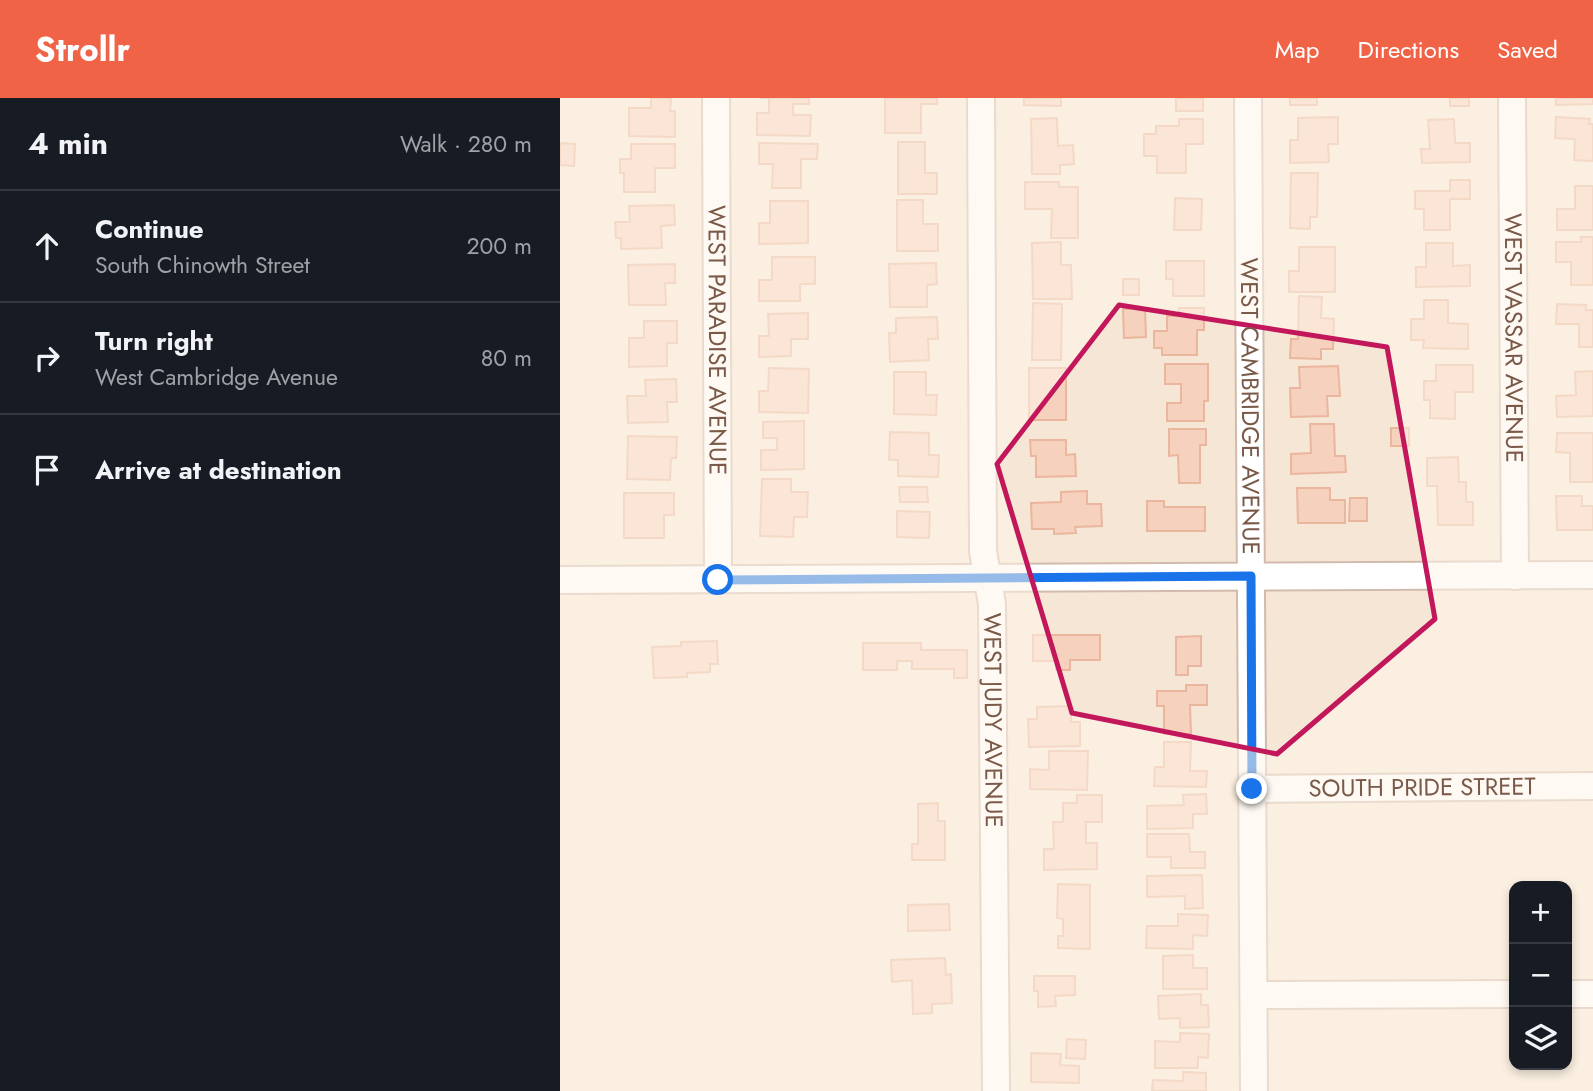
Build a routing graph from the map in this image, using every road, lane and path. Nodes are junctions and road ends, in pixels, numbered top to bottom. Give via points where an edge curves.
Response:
1 (716, 98) edge
2 (981, 98) edge
3 (1248, 98) edge
4 (1512, 98) edge
5 (1593, 575) edge
6 (1251, 576) junction
7 (1515, 576) junction
8 (988, 578) junction
9 (560, 580) edge
10 (718, 580) junction
11 (1593, 786) edge
12 (1252, 789) junction
13 (1509, 994) edge
14 (1572, 994) edge
15 (1593, 994) edge
16 (1254, 995) junction
17 (996, 1091) edge
18 (1254, 1091) edge

1 - 10 street, WEST PARADISE AVENUE
2 - 8 street, WEST JUDY AVENUE via 983,551
3 - 6 street, WEST CAMBRIDGE AVENUE
4 - 7 street, WEST VASSAR AVENUE
5 - 7 street
6 - 7 street
6 - 8 street
6 - 12 street, WEST CAMBRIDGE AVENUE
8 - 10 street
8 - 17 street, WEST JUDY AVENUE via 992,604
9 - 10 street
11 - 12 street, SOUTH PRIDE STREET
12 - 16 street, WEST CAMBRIDGE AVENUE
13 - 16 street
14 - 15 street
16 - 18 street, WEST CAMBRIDGE AVENUE

